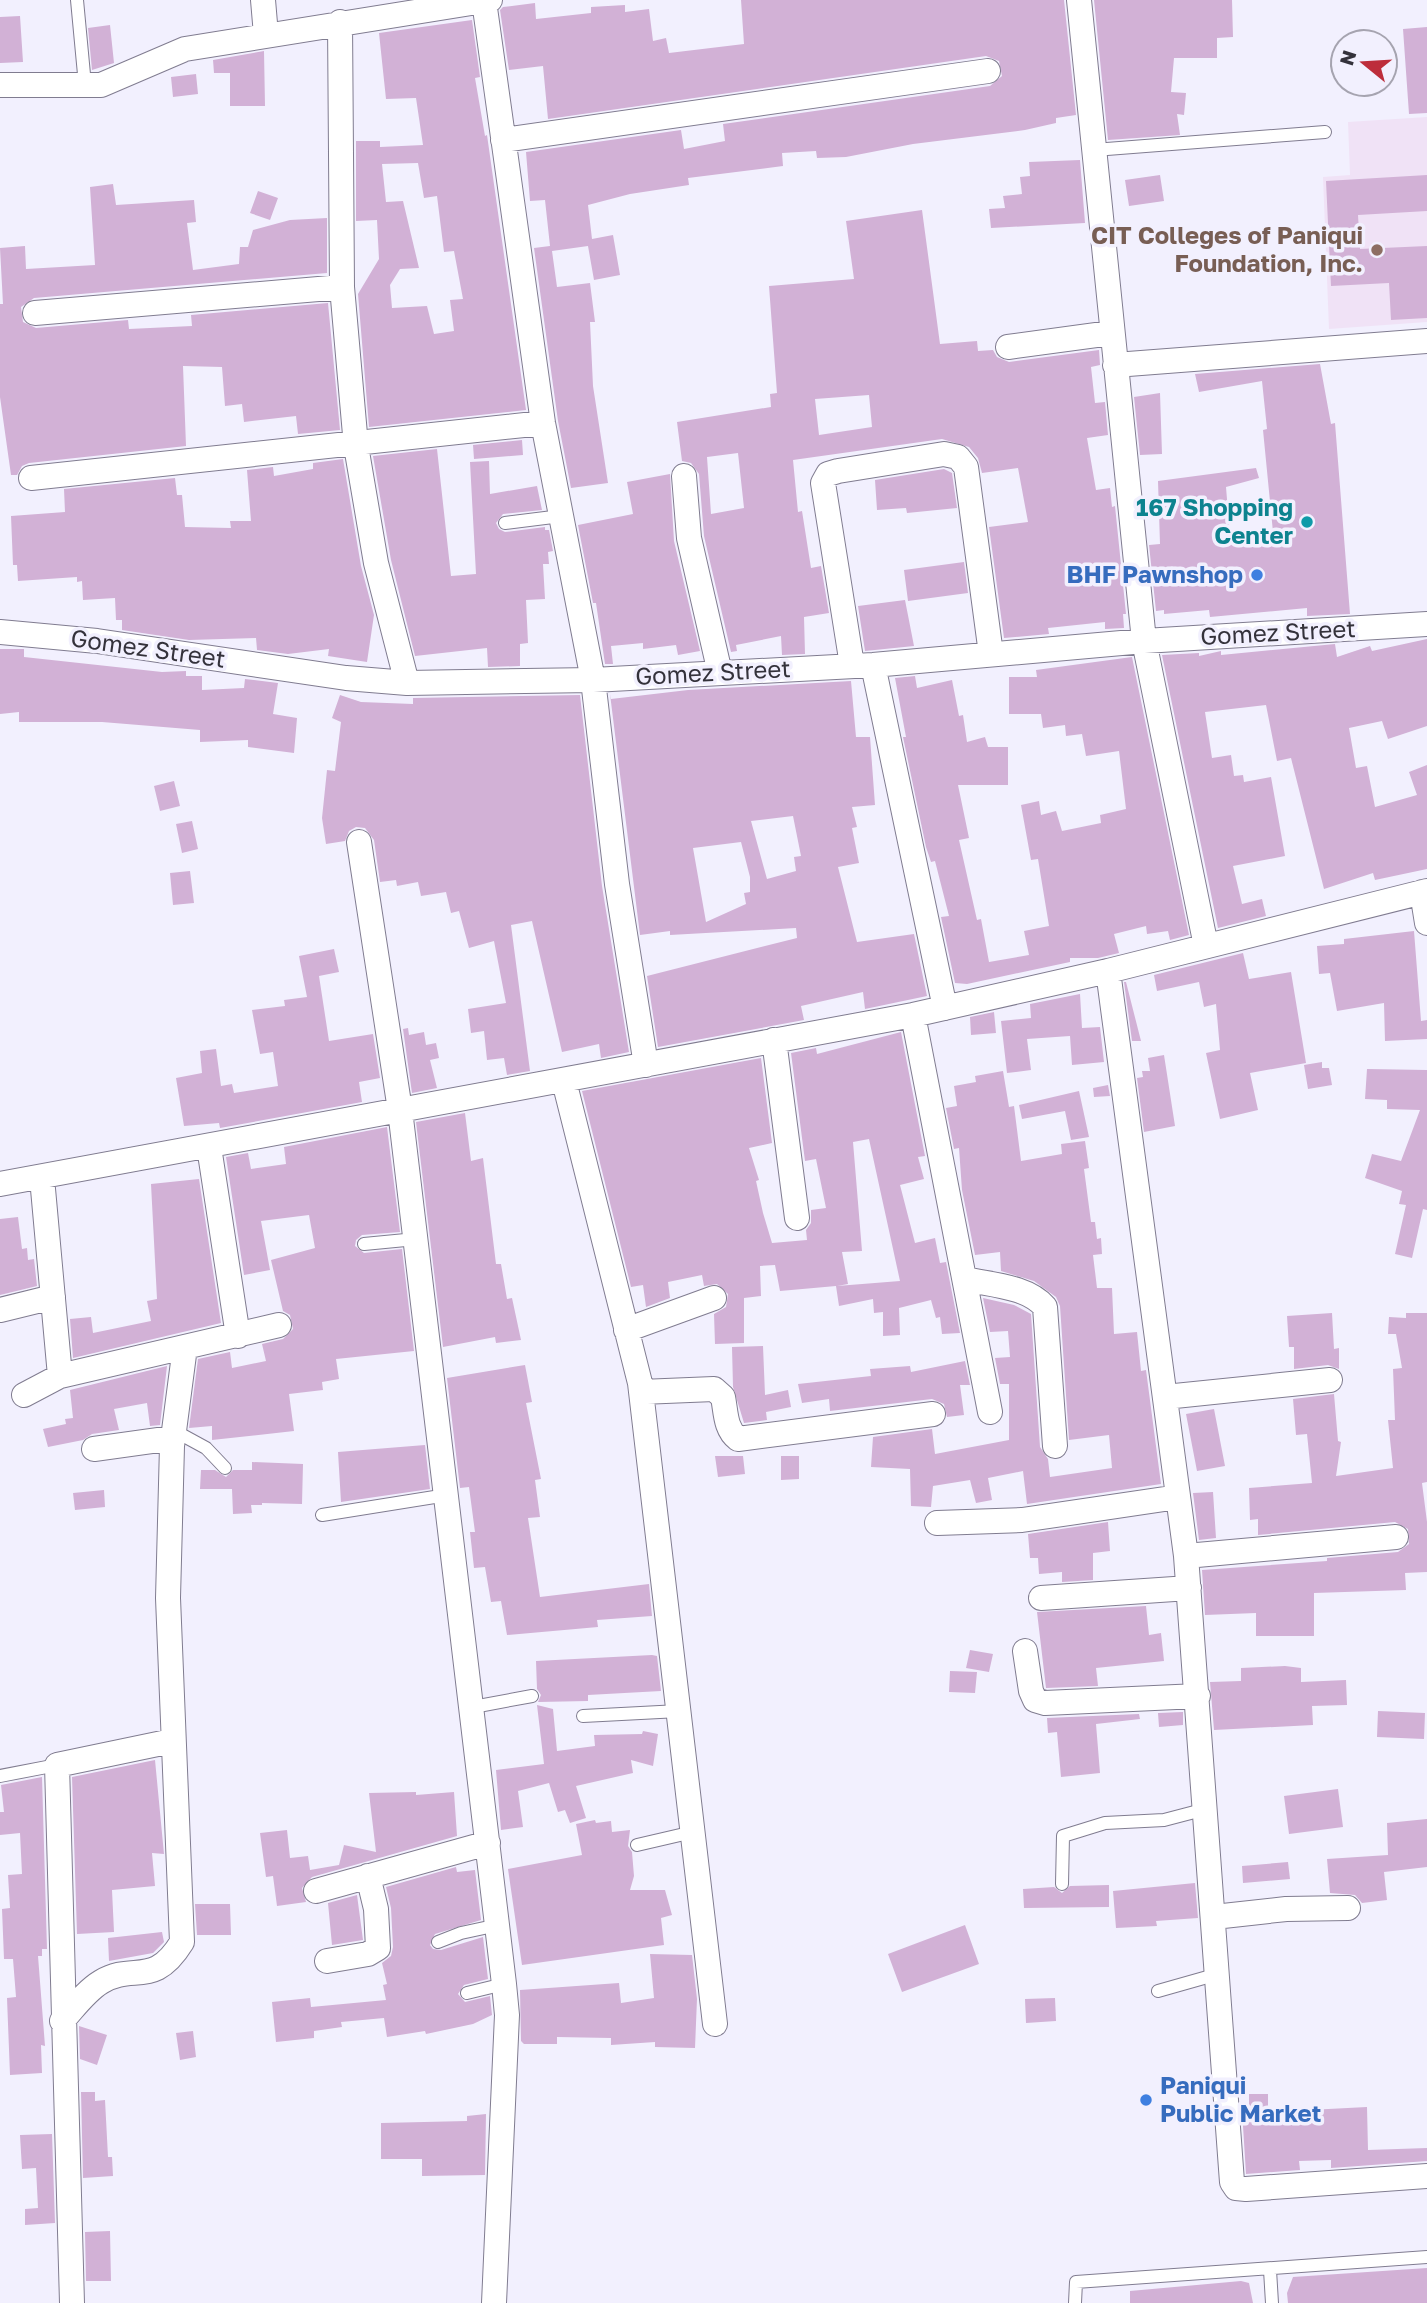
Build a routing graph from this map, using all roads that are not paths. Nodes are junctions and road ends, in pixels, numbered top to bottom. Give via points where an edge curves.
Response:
1 (77, 0) edge
2 (263, 0) edge
3 (490, 0) edge
4 (1079, 0) edge
5 (484, 1) edge
6 (340, 22) junction
7 (267, 35) junction
8 (988, 71) dead end
9 (0, 85) edge
10 (85, 85) junction
11 (1325, 132) dead end
12 (503, 140) junction
13 (1094, 150) junction
14 (342, 287) junction
15 (35, 313) dead end
16 (1111, 333) junction
17 (1427, 341) edge
18 (1008, 346) dead end
19 (1115, 365) junction
20 (543, 423) junction
21 (356, 446) junction
22 (684, 476) dead end
23 (31, 478) dead end
24 (561, 516) junction
25 (505, 523) dead end
26 (1427, 624) edge
27 (0, 632) edge
28 (1144, 641) junction
29 (990, 654) junction
30 (863, 665) junction
31 (720, 673) junction
32 (593, 680) junction
33 (407, 683) junction
34 (359, 842) dead end
35 (1425, 891) edge
36 (1427, 923) edge
37 (1206, 946) junction
38 (1108, 971) junction
39 (944, 1008) junction
40 (913, 1015) junction
41 (774, 1040) junction
42 (646, 1065) junction
43 (564, 1081) junction
44 (400, 1110) junction
45 (209, 1147) junction
46 (42, 1178) junction
47 (0, 1184) edge
48 (797, 1219) dead end
49 (416, 1239) junction
50 (364, 1244) dead end
51 (965, 1279) junction
52 (53, 1297) junction
53 (715, 1298) dead end
54 (0, 1310) edge
55 (279, 1325) dead end
56 (626, 1331) junction
57 (237, 1336) junction
58 (185, 1347) junction
59 (60, 1377) junction
60 (1329, 1380) dead end
61 (641, 1392) junction
62 (24, 1395) dead end
63 (1165, 1396) junction
64 (990, 1412) dead end
65 (933, 1413) dead end
66 (173, 1434) junction
67 (1055, 1446) dead end
68 (94, 1449) dead end
69 (225, 1468) dead end
70 (447, 1495) junction
71 (1178, 1497) junction
72 (322, 1515) dead end
73 (937, 1523) dead end
74 (1396, 1538) dead end
75 (1186, 1556) junction
76 (1189, 1588) junction
77 (1041, 1598) dead end
78 (1025, 1651) dead end
79 (532, 1696) dead end
80 (1198, 1696) junction
81 (473, 1707) junction
82 (679, 1711) junction
83 (583, 1716) dead end
84 (172, 1741) junction
85 (57, 1765) junction
86 (0, 1776) edge
87 (1206, 1809) junction
88 (693, 1832) junction
89 (488, 1843) junction
90 (637, 1845) dead end
91 (368, 1876) junction
92 (1062, 1884) dead end
93 (316, 1891) dead end
94 (1348, 1908) dead end
95 (1214, 1916) junction
96 (498, 1925) junction
97 (438, 1942) dead end
98 (327, 1961) dead end
99 (1218, 1974) junction
100 (505, 1984) junction
101 (1158, 1991) dead end
102 (467, 1993) dead end
103 (62, 2021) junction
104 (715, 2024) dead end
105 (1427, 2176) edge
106 (1427, 2258) edge
107 (1270, 2270) junction
108 (72, 2303) edge
109 (494, 2303) edge
110 (1075, 2303) edge
111 (1272, 2303) edge

1 - 10 lane
2 - 7 street
3 - 5 street
4 - 13 street
5 - 6 street
5 - 12 street
6 - 7 street
6 - 14 street
7 - 10 street via 185,49 118,78
8 - 12 street
9 - 10 street
11 - 13 lane
12 - 20 street
13 - 16 street
14 - 15 street
14 - 21 street
16 - 18 street
16 - 19 street
17 - 19 street
19 - 28 street
20 - 21 street
20 - 24 street
21 - 23 street
21 - 33 street via 376,563
22 - 31 street via 689,538
24 - 25 lane
24 - 32 street
26 - 28 street, Gomez Street
27 - 33 street, Gomez Street
28 - 29 street, Gomez Street
28 - 37 street
29 - 30 street, Gomez Street
29 - 30 street via 966,467 958,457 944,454 838,471 828,474 824,483
30 - 31 street, Gomez Street
30 - 39 street
31 - 32 street, Gomez Street
32 - 33 street, Gomez Street
32 - 42 street via 617,884
34 - 44 street
35 - 36 street
35 - 37 street
37 - 38 street
38 - 39 street
38 - 63 street
39 - 40 street
40 - 41 street
40 - 51 street
41 - 42 street
41 - 48 street
42 - 43 street
43 - 44 street
43 - 56 street
44 - 45 street
44 - 49 street
45 - 46 street
45 - 57 street
46 - 47 street
46 - 52 street
49 - 50 lane
49 - 70 street
51 - 64 street
51 - 67 street via 1026,1293 1045,1307
52 - 54 street
52 - 59 street
53 - 56 street
55 - 57 street
56 - 61 street
57 - 58 street
58 - 59 street
58 - 66 street
59 - 62 street
60 - 63 street
61 - 65 street via 714,1389 723,1397 727,1422 738,1439
61 - 82 street
63 - 71 street
66 - 68 street
66 - 69 lane via 206,1448
66 - 84 street via 168,1598
70 - 72 lane
70 - 81 street
71 - 73 street via 1022,1520
71 - 75 street
74 - 75 street
75 - 76 street
76 - 77 street
76 - 80 street
78 - 80 street via 1031,1691 1035,1700 1045,1703
79 - 81 lane
80 - 87 street
81 - 89 street
82 - 83 lane
82 - 88 street
84 - 85 street
84 - 103 street via 182,1942 170,1961 143,1973 104,1980
85 - 86 lane
85 - 103 street
87 - 92 lane via 1164,1820 1105,1823 1063,1836
87 - 95 street
88 - 90 lane
88 - 104 street
89 - 91 street
89 - 96 street
91 - 93 street
91 - 98 street via 378,1948
94 - 95 street
95 - 99 street
96 - 97 lane
96 - 100 street
99 - 101 lane
99 - 105 street via 1236,2188
100 - 102 lane
100 - 109 street
103 - 108 street
106 - 107 lane
107 - 110 lane via 1076,2283
107 - 111 lane

